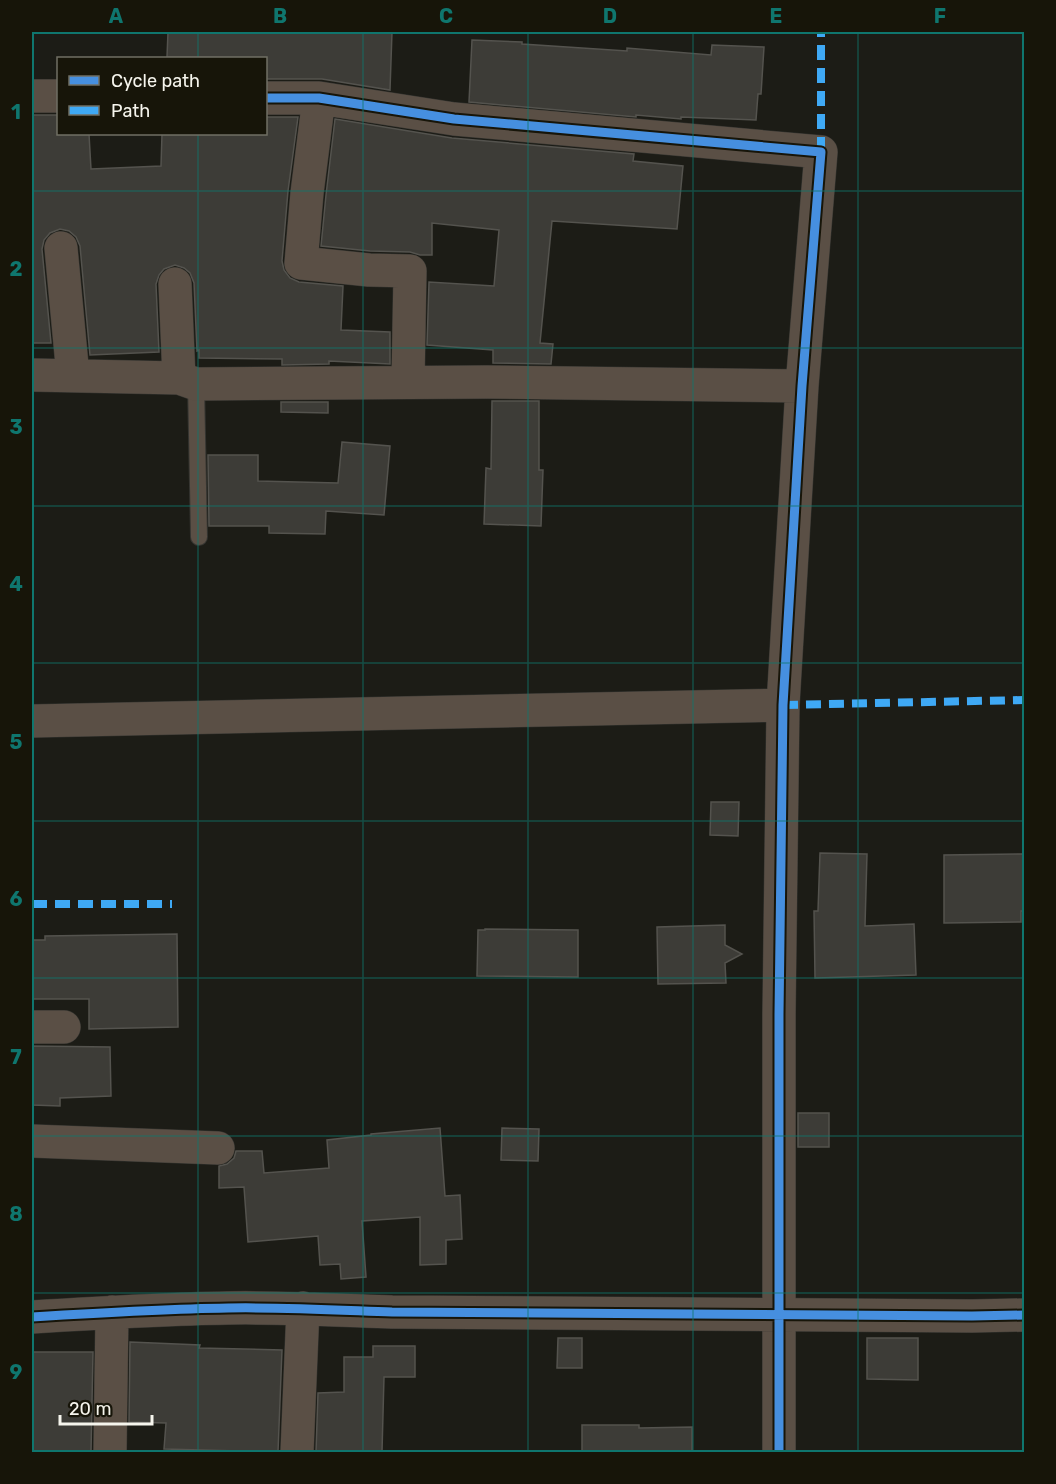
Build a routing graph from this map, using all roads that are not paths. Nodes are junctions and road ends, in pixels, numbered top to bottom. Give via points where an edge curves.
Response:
1 (32, 96) edge
2 (57, 96) edge
3 (267, 98) edge
4 (319, 98) junction
5 (61, 248) dead end
6 (175, 284) dead end
7 (32, 375) edge
8 (74, 376) junction
9 (188, 381) junction
10 (408, 382) junction
11 (802, 386) junction
12 (199, 537) dead end
13 (783, 705) junction
14 (32, 721) edge
15 (32, 1141) edge
16 (218, 1148) dead end
17 (303, 1308) junction
18 (112, 1312) junction
19 (778, 1315) junction
20 (1024, 1315) edge
21 (32, 1317) edge
22 (110, 1452) edge
23 (297, 1452) edge
24 (779, 1452) edge

1 - 2 street
3 - 4 street
4 - 10 street via 300,263 410,271
4 - 11 street via 454,119 820,152
5 - 8 street
6 - 9 street
7 - 8 street
8 - 9 street
9 - 10 street
9 - 12 lane
10 - 11 street
11 - 13 street
13 - 14 street
13 - 19 street
15 - 16 street
17 - 18 street
17 - 19 street
17 - 23 street
18 - 21 street
18 - 22 street
19 - 20 street
19 - 24 street

